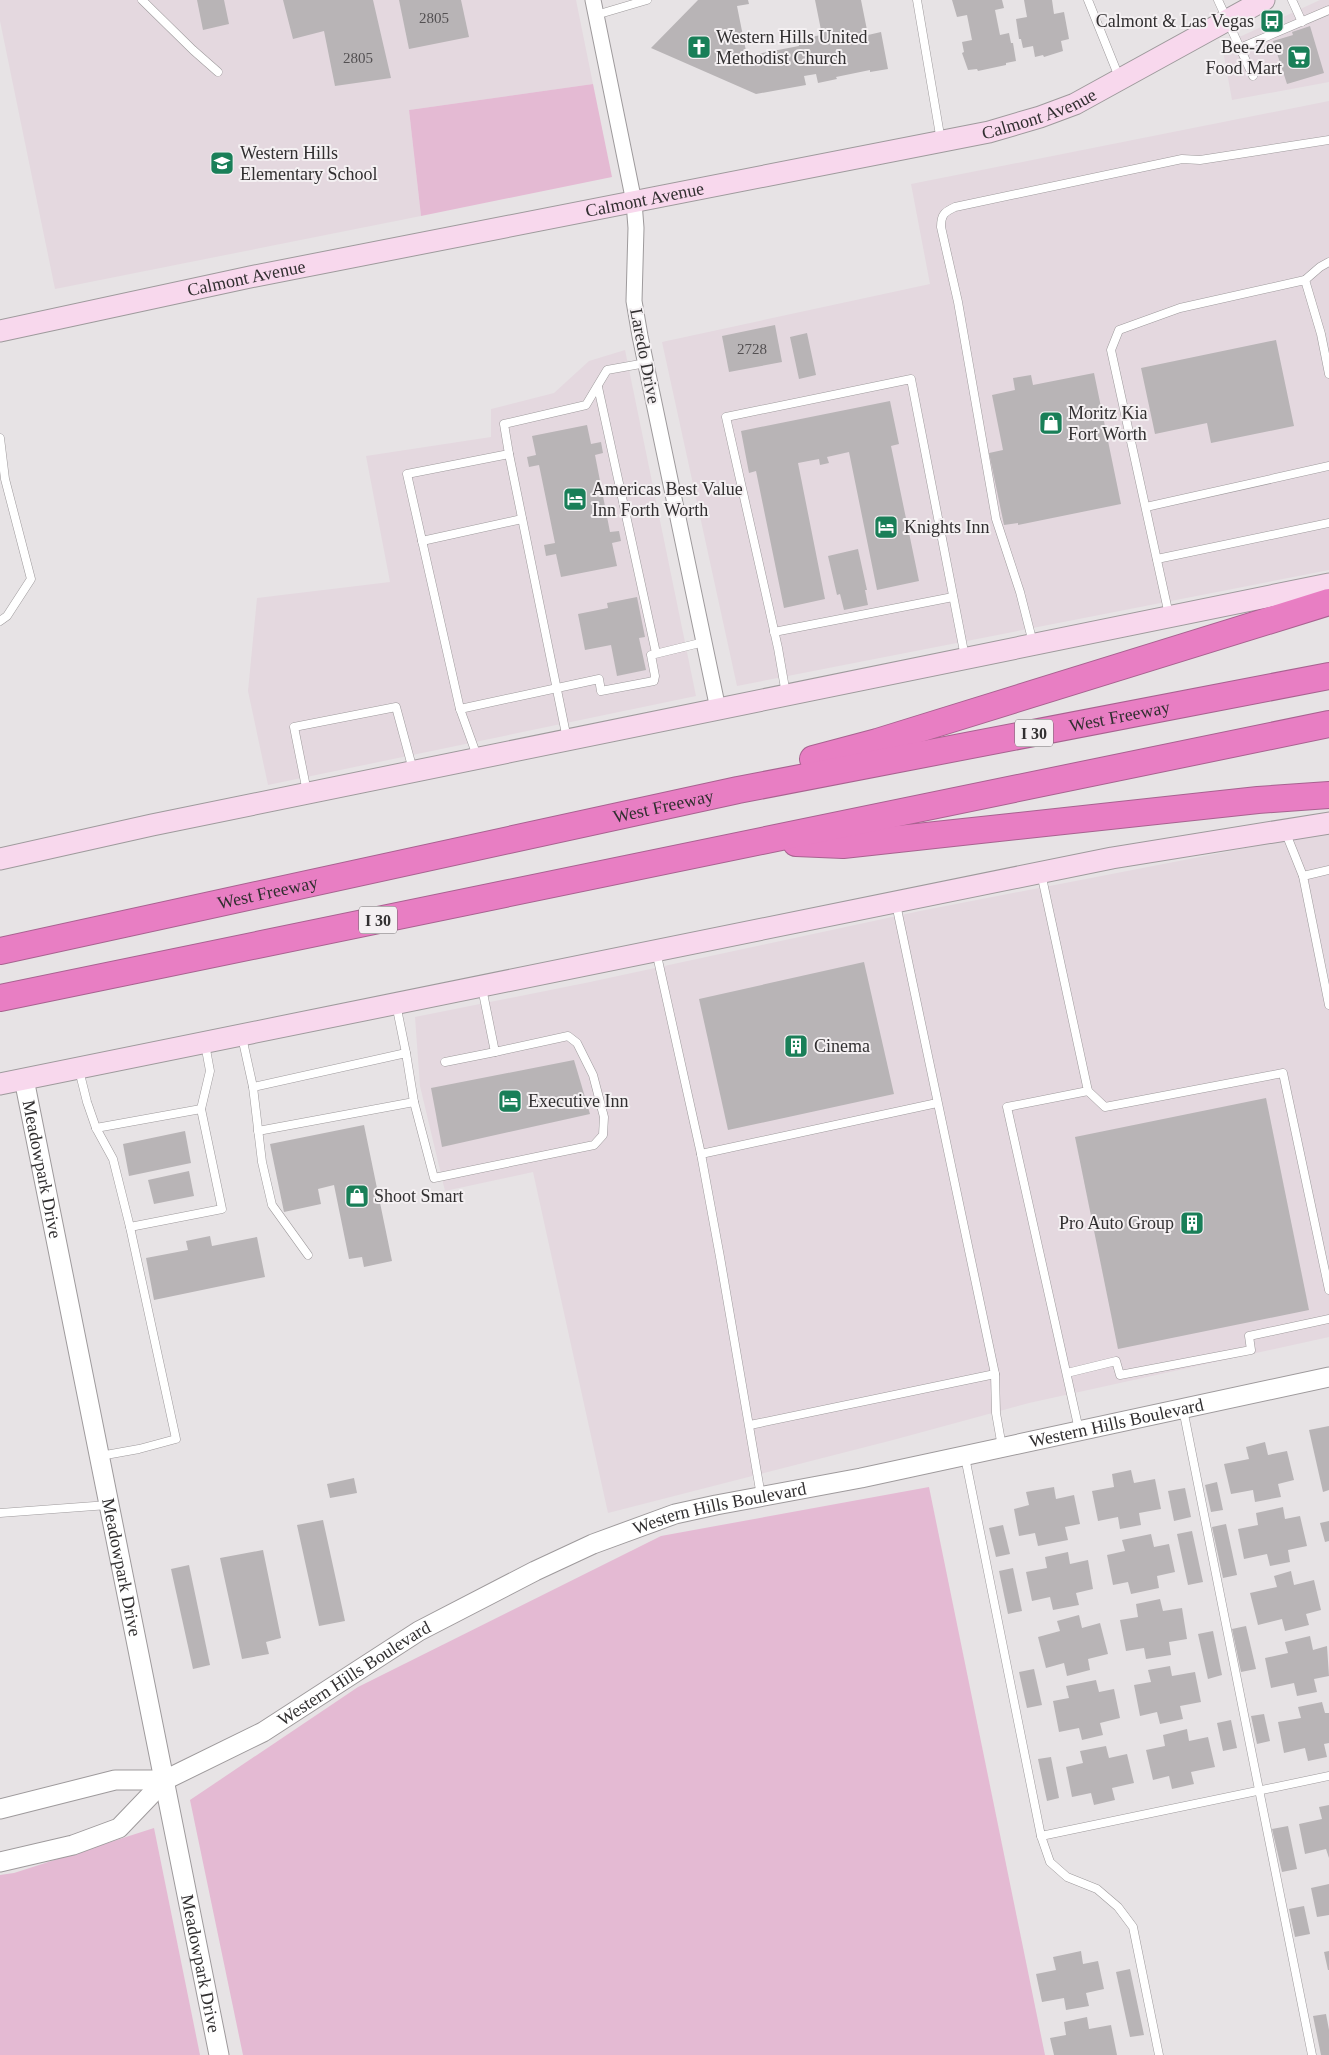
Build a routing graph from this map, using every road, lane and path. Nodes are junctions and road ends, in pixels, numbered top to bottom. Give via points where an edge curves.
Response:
1 (142, 0) edge
2 (593, 0) edge
3 (647, 0) edge
4 (917, 0) edge
5 (1088, 0) edge
6 (1218, 0) edge
7 (1264, 0) edge
8 (1292, 0) edge
9 (1329, 10) edge
10 (596, 15) junction
11 (1227, 20) junction
12 (1302, 22) junction
13 (1240, 48) junction
14 (218, 72) dead end
15 (1253, 76) dead end
16 (1120, 79) junction
17 (1329, 140) edge
18 (941, 142) junction
19 (634, 202) junction
20 (1329, 262) edge
21 (1306, 280) junction
22 (0, 331) edge
23 (646, 363) junction
24 (1329, 374) edge
25 (598, 387) junction
26 (0, 438) edge
27 (509, 454) junction
28 (1329, 466) edge
29 (2, 481) edge
30 (1146, 508) junction
31 (522, 519) junction
32 (1329, 523) edge
33 (422, 541) junction
34 (1157, 559) junction
35 (1329, 584) edge
36 (953, 597) junction
37 (1329, 602) edge
38 (1170, 617) junction
39 (0, 621) edge
40 (774, 632) junction
41 (704, 642) junction
42 (1034, 645) junction
43 (656, 653) junction
44 (965, 659) junction
45 (1329, 676) edge
46 (556, 688) junction
47 (786, 695) junction
48 (460, 709) junction
49 (718, 709) junction
50 (1329, 724) edge
51 (567, 740) junction
52 (478, 758) junction
53 (414, 772) junction
54 (738, 790) junction
55 (307, 794) junction
56 (1329, 795) edge
57 (1329, 823) edge
58 (1285, 831) junction
59 (756, 842) junction
60 (0, 859) edge
61 (1329, 870) edge
62 (1041, 873) junction
63 (1303, 876) junction
64 (896, 902) junction
65 (0, 951) edge
66 (656, 951) junction
67 (481, 986) junction
68 (0, 998) edge
69 (396, 1004) junction
70 (1329, 1005) edge
71 (242, 1035) junction
72 (204, 1042) junction
73 (495, 1052) junction
74 (406, 1054) junction
75 (445, 1062) dead end
76 (78, 1068) junction
77 (24, 1079) junction
78 (0, 1084) edge
79 (253, 1087) junction
80 (1088, 1091) junction
81 (414, 1102) junction
82 (938, 1103) junction
83 (201, 1109) junction
84 (96, 1128) junction
85 (258, 1131) junction
86 (701, 1154) junction
87 (130, 1228) junction
88 (308, 1255) dead end
89 (1329, 1290) edge
90 (1329, 1319) edge
91 (1066, 1373) junction
92 (995, 1374) junction
93 (1329, 1377) edge
94 (1183, 1407) junction
95 (750, 1425) junction
96 (1079, 1430) junction
97 (1002, 1447) junction
98 (964, 1455) junction
99 (100, 1456) junction
100 (761, 1496) junction
101 (110, 1505) junction
102 (0, 1513) edge
103 (1329, 1776) edge
104 (165, 1780) junction
105 (1259, 1791) junction
106 (0, 1809) edge
107 (1041, 1836) junction
108 (0, 1862) edge
109 (219, 2055) edge
110 (1159, 2055) edge
111 (1312, 2055) edge

1 - 14 lane
2 - 10 street, Laredo Drive
3 - 10 lane
4 - 18 lane
5 - 16 lane
6 - 11 lane
7 - 11 main road, Calmont Avenue
8 - 12 lane
9 - 12 lane
10 - 19 street, Laredo Drive
11 - 13 lane
11 - 16 main road, Calmont Avenue
12 - 13 lane
13 - 15 lane
16 - 18 main road, Calmont Avenue via 1075,104 1040,117
17 - 42 lane via 1200,160 1182,159 944,211 941,227 958,302 996,519
18 - 19 main road, Calmont Avenue
19 - 22 main road, Calmont Avenue via 250,276
19 - 23 street, Laredo Drive via 634,301
20 - 21 lane
21 - 24 lane
21 - 30 lane via 1180,308 1119,330 1112,350
23 - 25 lane via 608,370
23 - 41 street, Laredo Drive
25 - 27 lane via 586,406 504,424
25 - 43 lane
26 - 29 lane
27 - 31 lane
27 - 33 lane via 407,474
28 - 30 lane
29 - 39 lane via 31,579 8,616
30 - 34 lane
31 - 33 lane
31 - 46 lane
32 - 34 lane
33 - 48 lane
34 - 38 lane
35 - 38 main road
36 - 40 lane
36 - 40 lane via 911,379 726,417
36 - 44 lane
37 - 54 highway via 877,742 802,761
38 - 42 main road
40 - 47 lane
41 - 43 lane
41 - 49 street, Laredo Drive
42 - 44 main road
43 - 46 lane via 651,655 654,681 601,691 599,679
44 - 47 main road
45 - 54 highway, West Freeway / I 30
46 - 48 lane
46 - 51 lane
47 - 49 main road
48 - 52 lane
49 - 51 main road
50 - 59 highway, I 30
51 - 52 main road
52 - 53 main road
53 - 55 main road
53 - 55 lane via 396,707 294,727
54 - 65 highway, West Freeway / I 30
55 - 60 main road
56 - 59 highway via 843,845
57 - 58 main road
58 - 62 main road via 1112,858
58 - 63 lane
59 - 68 highway, I 30
61 - 63 lane
62 - 64 main road
62 - 80 lane
63 - 70 lane
64 - 66 main road
64 - 82 lane
66 - 67 main road
66 - 86 lane
67 - 69 main road
67 - 73 lane
69 - 71 main road
69 - 74 lane
71 - 72 main road
71 - 79 lane
72 - 76 main road
72 - 83 lane via 210,1071
73 - 75 lane
73 - 81 lane via 568,1036 578,1043 593,1076 604,1117 603,1135 594,1145 434,1178
74 - 79 lane
74 - 81 lane
76 - 77 main road
76 - 84 lane
77 - 78 main road
77 - 99 street, Meadowpark Drive
79 - 85 lane
80 - 89 lane via 1105,1107 1283,1073
80 - 91 lane via 1008,1107
81 - 85 lane
82 - 86 lane
82 - 92 lane
83 - 84 lane
83 - 87 lane via 222,1209
84 - 87 lane via 113,1159
85 - 88 lane via 272,1205
86 - 95 lane
87 - 99 lane via 176,1439
90 - 91 lane via 1249,1336 1251,1350 1120,1375 1116,1361
91 - 96 lane
92 - 95 lane
92 - 97 lane via 996,1413
93 - 94 street, Western Hills Boulevard
94 - 96 street, Western Hills Boulevard
94 - 105 lane
95 - 100 lane
96 - 97 street, Western Hills Boulevard
97 - 98 street, Western Hills Boulevard
98 - 100 street, Western Hills Boulevard
98 - 107 lane
99 - 101 street, Meadowpark Drive
100 - 104 street, Western Hills Boulevard via 674,1514 593,1544 534,1571 419,1631 263,1732
101 - 102 lane
101 - 104 street, Meadowpark Drive
103 - 105 lane
104 - 106 street, Western Hills Boulevard via 115,1780
104 - 108 street, Western Hills Boulevard via 119,1828 73,1845
104 - 109 street, Meadowpark Drive
105 - 107 lane
105 - 111 lane
107 - 110 lane via 1050,1862 1067,1877 1097,1889 1118,1907 1133,1927

